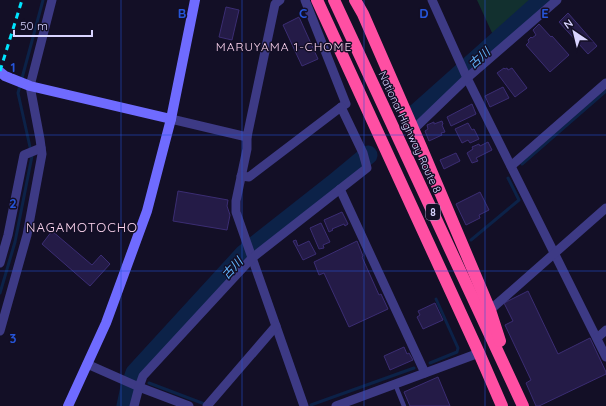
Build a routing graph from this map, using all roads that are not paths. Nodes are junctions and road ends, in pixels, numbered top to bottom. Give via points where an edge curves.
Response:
1 (52, 0) edge
2 (195, 0) edge
3 (280, 0) edge
4 (305, 0) edge
5 (317, 0) edge
6 (334, 0) edge
7 (355, 0) edge
8 (432, 0) edge
9 (557, 0) edge
10 (0, 72) edge
11 (467, 78) junction
12 (606, 83) edge
13 (30, 86) junction
14 (340, 107) junction
15 (171, 119) junction
16 (414, 129) junction
17 (247, 137) junction
18 (41, 148) junction
19 (511, 166) junction
20 (241, 176) junction
21 (340, 189) junction
22 (606, 208) edge
23 (554, 253) junction
24 (252, 258) junction
25 (0, 263) edge
26 (490, 310) junction
27 (276, 326) junction
28 (606, 330) edge
29 (0, 331) edge
30 (597, 338) junction
31 (479, 353) junction
32 (606, 357) edge
33 (87, 364) junction
34 (505, 366) junction
35 (424, 373) junction
36 (395, 384) junction
37 (138, 387) junction
38 (68, 406) edge
39 (134, 406) edge
40 (189, 406) edge
41 (207, 406) edge
42 (304, 406) edge
43 (336, 406) edge
44 (404, 406) edge
45 (502, 406) edge
46 (523, 406) edge

1 - 13 street
2 - 15 street
3 - 17 street via 275,4
4 - 14 street via 346,104
5 - 31 highway, 8
6 - 34 highway, National Highway Route 8 / 8
7 - 16 highway, 8
8 - 11 street
9 - 11 street
10 - 13 street
11 - 16 street
11 - 19 street
12 - 19 street
13 - 15 street
13 - 18 street
14 - 20 street via 249,177
14 - 21 street via 367,168
15 - 17 street
15 - 33 street via 147,211 106,323
16 - 26 highway, 8
17 - 20 street
18 - 25 street via 24,155
18 - 29 street via 27,235
19 - 23 street
20 - 24 street via 236,212
21 - 24 street
21 - 35 street
22 - 23 street
23 - 26 street
23 - 30 street
24 - 27 street
24 - 37 street via 143,376
26 - 34 highway, 8
27 - 41 street
27 - 42 street
28 - 30 street
30 - 32 street
31 - 35 street
31 - 45 highway, 8
33 - 37 street
33 - 38 street
34 - 46 highway, National Highway Route 8 / 8
35 - 36 street
36 - 43 street
36 - 44 lane
37 - 39 street
37 - 40 street

